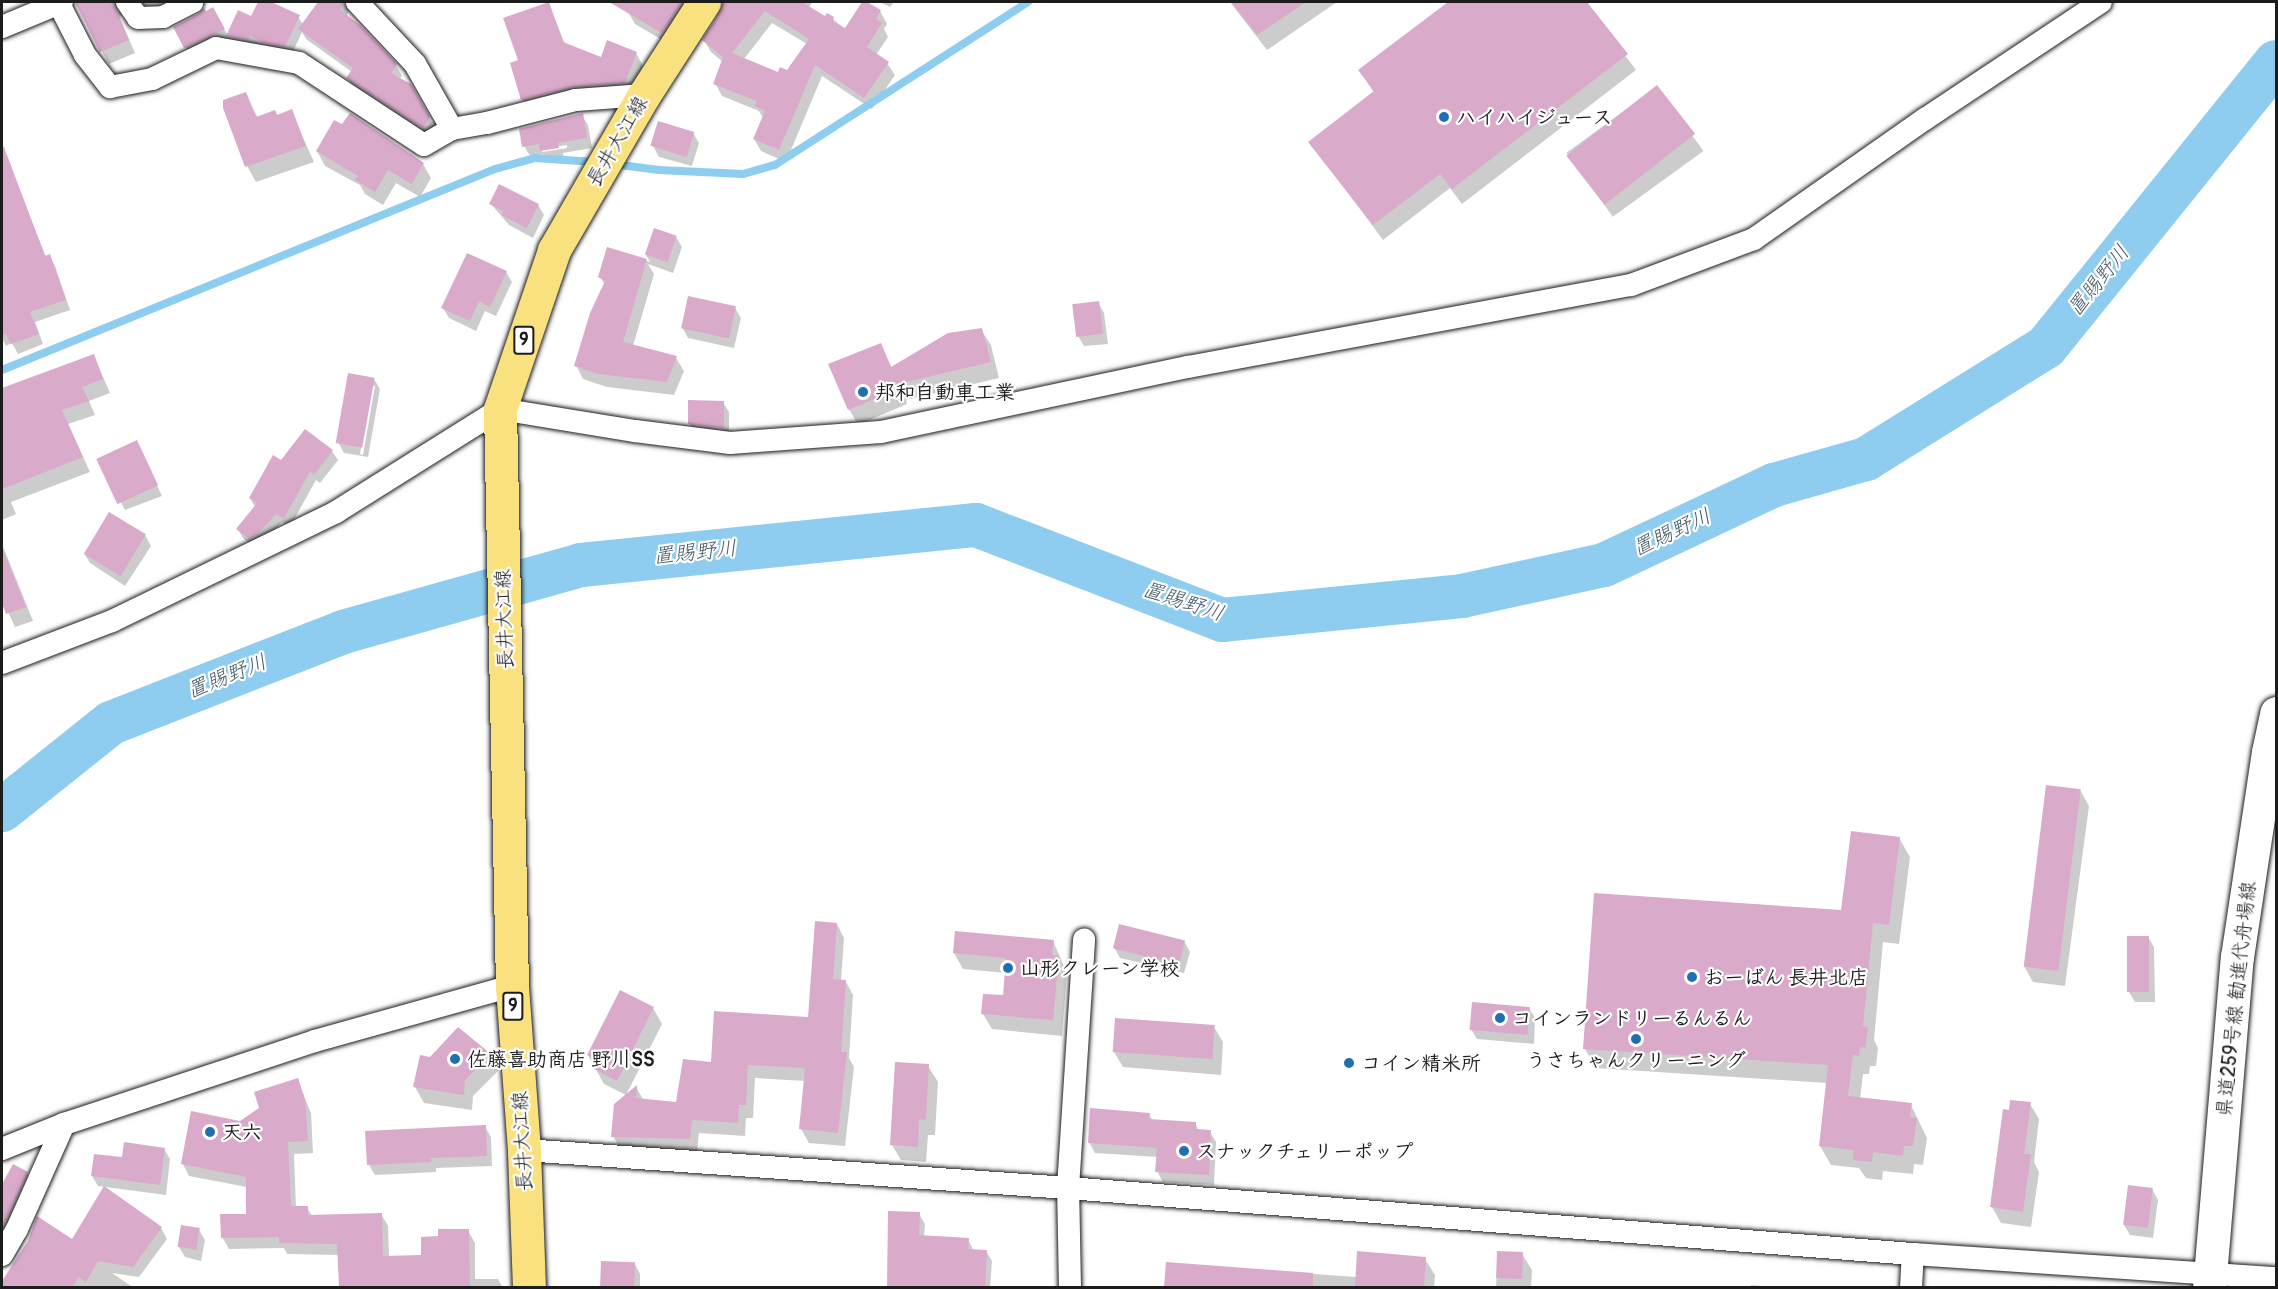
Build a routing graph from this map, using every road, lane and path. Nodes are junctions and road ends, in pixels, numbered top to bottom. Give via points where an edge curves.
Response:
1 (60, 2) edge
2 (127, 2) edge
3 (192, 2) edge
4 (357, 2) edge
5 (704, 2) edge
6 (2101, 2) edge
7 (2, 27) edge
8 (644, 95) junction
9 (452, 129) junction
10 (500, 409) junction
11 (2, 663) edge
12 (2277, 713) edge
13 (1084, 940) dead end
14 (512, 986) junction
15 (63, 1124) junction
16 (2, 1149) edge
17 (524, 1150) junction
18 (1068, 1188) junction
19 (1912, 1254) junction
20 (2, 1255) edge
21 (2277, 1278) edge
22 (2209, 1280) edge
23 (529, 1287) edge
24 (1071, 1287) edge
25 (1911, 1287) edge

1 - 7 street
1 - 9 street via 85,55 110,87 152,79 216,48 299,63 424,145
2 - 3 street via 138,18 163,18
4 - 9 street via 415,64
5 - 8 main road, 長井大江線 / 9
6 - 10 street via 1924,119 1754,239 1631,285 1199,365 881,432 730,442
8 - 9 street via 576,100
8 - 10 main road, 長井大江線 / 9 via 554,250
10 - 11 street via 336,512 112,621
10 - 14 main road, 長井大江線 / 9
12 - 22 main road, 県道259号線 勧進代舟場線 via 2237,957
13 - 18 street
14 - 15 street via 315,1041
14 - 17 main road, 長井大江線 / 9
15 - 16 street
15 - 20 street
17 - 18 street
17 - 23 main road, 長井大江線 / 9
18 - 19 street
18 - 24 street
19 - 22 street
19 - 25 street
21 - 22 street

